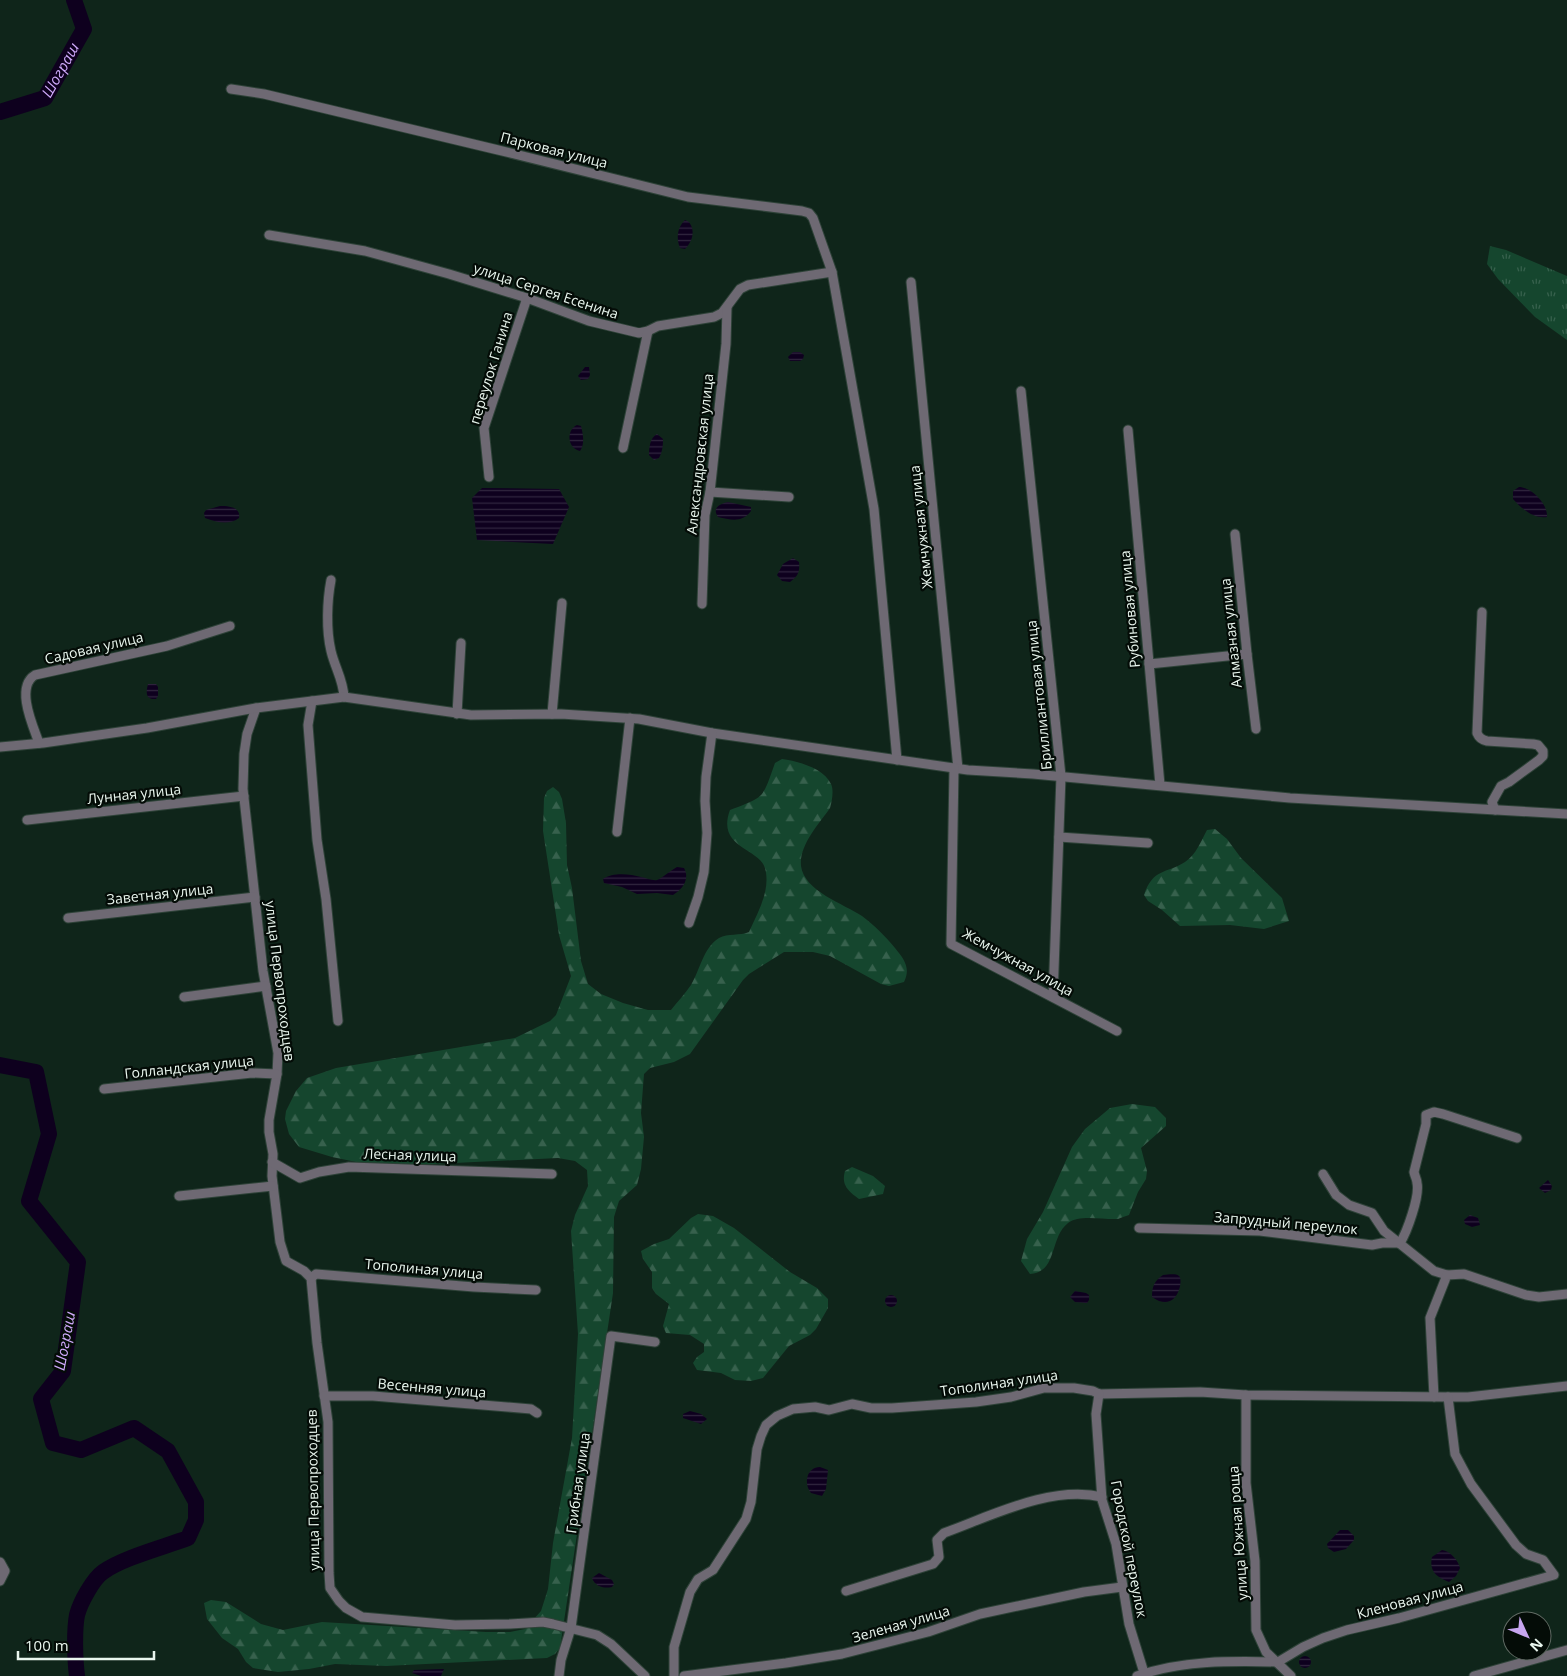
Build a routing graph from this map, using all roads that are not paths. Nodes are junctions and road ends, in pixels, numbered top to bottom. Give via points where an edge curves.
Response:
1 (231, 89) dead end
2 (269, 235) dead end
3 (832, 272) junction
4 (911, 282) dead end
5 (527, 298) junction
6 (728, 306) junction
7 (648, 331) junction
8 (1022, 391) dead end
9 (1128, 430) dead end
10 (623, 448) dead end
11 (489, 477) dead end
12 (710, 492) junction
13 (789, 497) dead end
14 (1235, 534) dead end
15 (331, 580) dead end
16 (562, 603) dead end
17 (702, 604) dead end
18 (1482, 612) dead end
19 (230, 626) dead end
20 (461, 643) dead end
21 (1247, 654) junction
22 (1149, 664) junction
23 (344, 697) junction
24 (312, 700) junction
25 (256, 708) junction
26 (458, 714) junction
27 (552, 714) junction
28 (630, 718) junction
29 (1256, 729) dead end
30 (712, 733) junction
31 (39, 743) junction
32 (0, 747) edge
33 (897, 760) junction
34 (956, 769) junction
35 (1061, 776) junction
36 (1160, 786) junction
37 (244, 796) junction
38 (1496, 810) junction
39 (1567, 814) edge
40 (27, 820) dead end
41 (617, 832) dead end
42 (1059, 837) junction
43 (1148, 843) dead end
44 (255, 897) junction
45 (68, 918) dead end
46 (689, 923) dead end
47 (266, 986) junction
48 (184, 997) dead end
49 (1053, 997) junction
50 (338, 1021) dead end
51 (1117, 1031) dead end
52 (277, 1074) junction
53 (104, 1089) dead end
54 (1517, 1138) dead end
55 (272, 1162) junction
56 (552, 1174) dead end
57 (1322, 1174) dead end
58 (273, 1186) junction
59 (180, 1196) dead end
60 (1139, 1228) dead end
61 (1400, 1243) junction
62 (1447, 1275) junction
63 (311, 1278) junction
64 (536, 1290) dead end
65 (1567, 1294) edge
66 (655, 1342) dead end
67 (1567, 1386) edge
68 (1099, 1394) junction
69 (1246, 1395) junction
70 (324, 1396) junction
71 (1434, 1397) junction
72 (1448, 1397) junction
73 (537, 1413) dead end
74 (1102, 1497) junction
75 (0, 1562) edge
76 (0, 1581) edge
77 (1122, 1587) junction
78 (846, 1591) dead end
79 (572, 1628) junction
80 (1567, 1650) edge
81 (1278, 1662) junction
82 (1142, 1675) edge
83 (559, 1676) edge
84 (645, 1676) edge
85 (674, 1676) edge
86 (684, 1676) edge
87 (1291, 1676) edge
88 (1474, 1676) edge

1 - 3 street, Парковая улица via 264,94 688,198 809,213
2 - 5 street, улица Сергея Есенина via 364,252
3 - 6 street, улица Сергея Есенина via 748,285 740,289
3 - 33 street via 874,509
4 - 34 street, Жемчужная улица
5 - 7 street, улица Сергея Есенина via 619,330
5 - 11 street, переулок Ганина via 484,428
6 - 7 street, улица Сергея Есенина via 714,317 658,326
6 - 12 street, Александровская улица
7 - 10 street
8 - 35 street, Бриллиантовая улица
9 - 22 street, Рубиновая улица
12 - 13 street
12 - 17 street, Александровская улица via 705,516
14 - 21 street, Алмазная улица
15 - 23 street via 328,596 331,650 342,678
16 - 27 street
18 - 38 street via 1477,733 1487,742 1533,744 1543,751 1539,760 1502,786 1492,802
19 - 31 street, Садовая улица via 168,646 30,678 25,690 26,705
20 - 26 street
21 - 22 street
21 - 29 street, Алмазная улица
22 - 36 street, Рубиновая улица
23 - 24 street
23 - 26 street
24 - 25 street
24 - 50 street via 308,725 317,840
25 - 31 street
25 - 37 street, улица Первопроходцев via 244,754
26 - 27 street
27 - 28 street
28 - 30 street
28 - 41 street
30 - 33 street
30 - 46 street via 706,777 704,872
31 - 32 street
33 - 34 street
34 - 35 street
34 - 49 street, Жемчужная улица via 951,944
35 - 36 street
35 - 42 street, Бриллиантовая улица
36 - 38 street via 1290,798
37 - 40 street, Лунная улица
37 - 44 street, улица Первопроходцев
38 - 39 street
42 - 43 street
42 - 49 street, Бриллиантовая улица
44 - 45 street, Заветная улица
44 - 47 street, улица Первопроходцев
47 - 48 street
47 - 52 street, улица Первопроходцев via 278,1053
49 - 51 street, Жемчужная улица
52 - 53 street, Голландская улица via 252,1073
52 - 55 street, улица Первопроходцев via 269,1120
54 - 61 street via 1443,1114 1434,1112 1426,1115 1414,1172 1418,1183 1415,1202 1406,1234
55 - 56 street, Лесная улица via 300,1178 349,1166
55 - 58 street, улица Первопроходцев
57 - 61 street via 1336,1195 1348,1205 1372,1213 1384,1231
58 - 59 street
58 - 63 street, улица Первопроходцев via 280,1242 286,1261
60 - 61 street, Запрудный переулок via 1260,1231 1372,1245
61 - 62 street via 1434,1270
62 - 65 street via 1464,1274 1526,1295
62 - 71 street via 1430,1318
63 - 64 street, Тополиная улица via 316,1274
63 - 70 street, улица Первопроходцев
66 - 79 street, Грибная улица via 611,1336
67 - 72 street, Тополиная улица
68 - 69 street, Тополиная улица via 1200,1392
68 - 74 street, Городской переулок via 1096,1414
68 - 85 street, Тополиная улица via 1074,1388 1044,1388 976,1402 871,1408 852,1404 830,1410 815,1407 793,1409 777,1416 766,1425 757,1449 746,1519 713,1570 698,1579 690,1592 674,1647
69 - 71 street, Тополиная улица
69 - 81 street, улица Южная роща via 1246,1483 1255,1561 1256,1630 1266,1652
70 - 73 street, Весенняя улица via 383,1397 531,1409
70 - 79 street, улица Первопроходцев via 328,1422 330,1588 346,1608 362,1617 456,1625 543,1622
71 - 72 street, Тополиная улица
72 - 81 street, Кленовая улица via 1455,1454 1471,1484 1516,1544 1526,1554 1543,1560 1554,1575 1347,1630 1310,1644
74 - 77 street, Городской переулок via 1116,1544
74 - 78 street via 1072,1494 1027,1503 944,1532 937,1540 940,1557 933,1564
75 - 76 street via 5,1571
77 - 82 street, Городской переулок
77 - 86 street, Зеленая улица via 980,1614 928,1632 842,1654
79 - 83 street, Грибная улица
79 - 84 street, улица Первопроходцев via 597,1635 611,1644
80 - 88 street
81 - 82 street via 1207,1662
81 - 87 street, улица Южная роща

